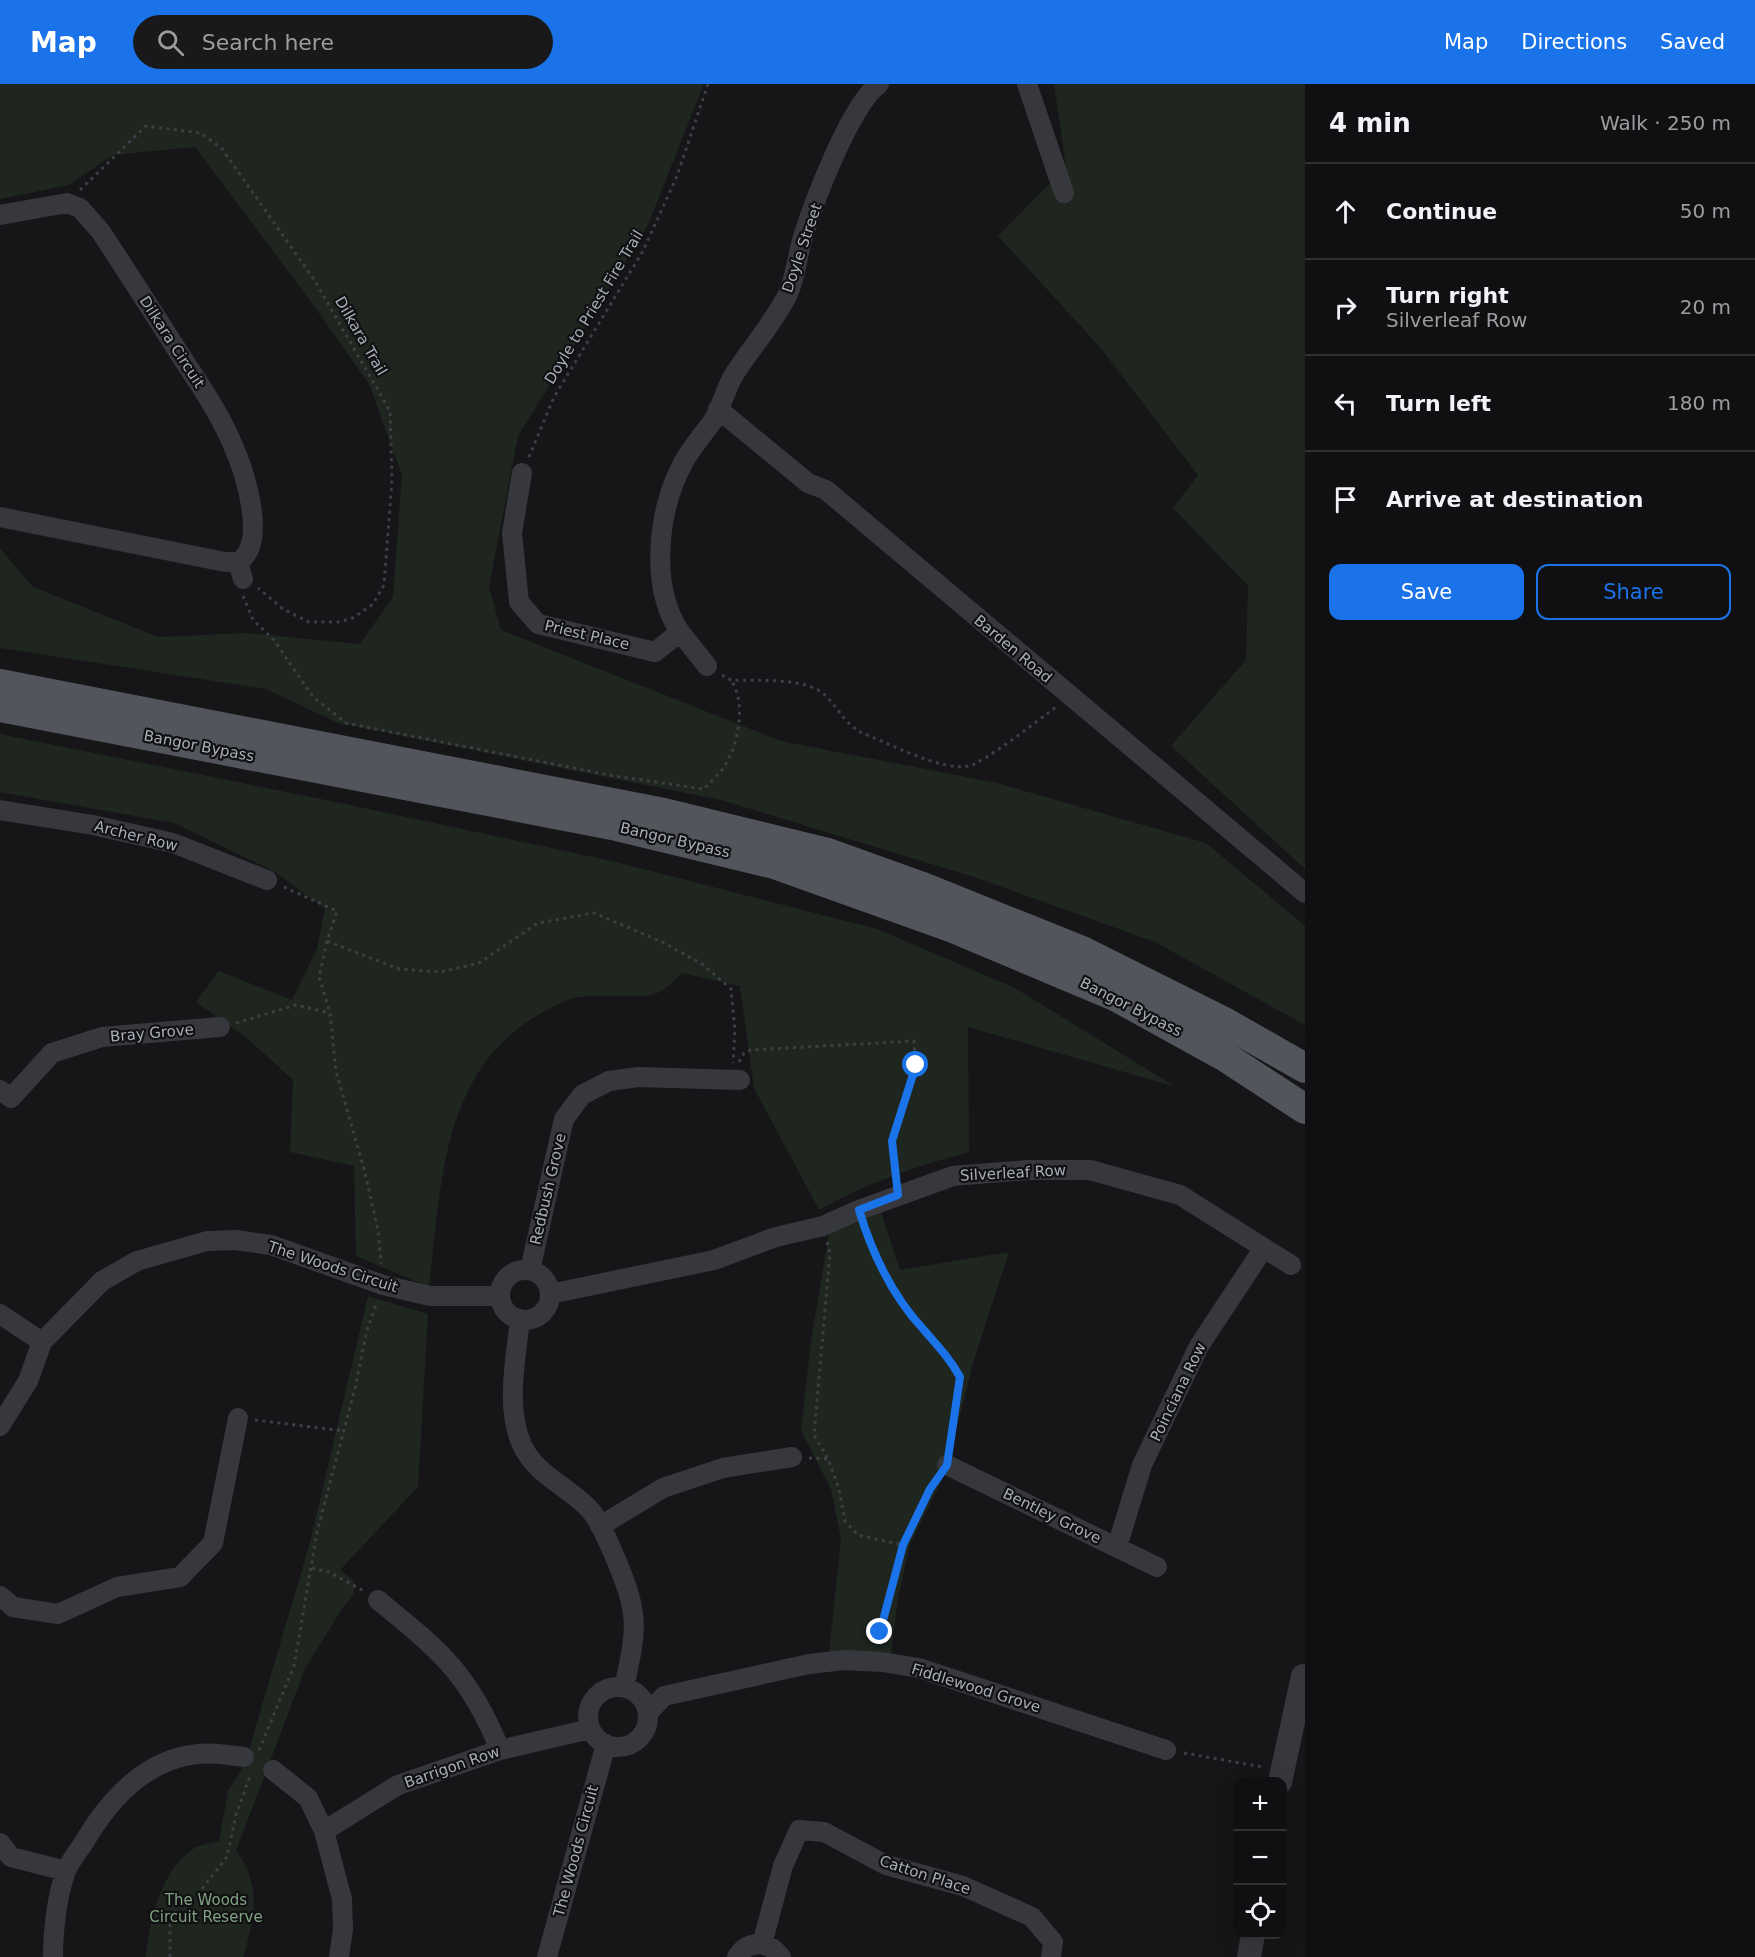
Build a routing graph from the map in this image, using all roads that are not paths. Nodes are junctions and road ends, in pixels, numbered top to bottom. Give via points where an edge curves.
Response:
1 (879, 84) edge
2 (1027, 84) edge
3 (1064, 193) dead end
4 (0, 215) edge
5 (718, 409) junction
6 (522, 473) road end
7 (0, 517) edge
8 (680, 632) junction
9 (707, 666) road end
10 (0, 684) edge
11 (0, 707) edge
12 (0, 810) edge
13 (267, 879) road end
14 (1305, 893) edge
15 (220, 1027) road end
16 (1305, 1068) edge
17 (736, 1080) road end
18 (0, 1090) edge
19 (1305, 1108) edge
20 (1263, 1249) junction
21 (1291, 1265) dead end
22 (530, 1270) junction
23 (550, 1294) junction
24 (500, 1296) junction
25 (0, 1314) edge
26 (520, 1319) junction
27 (42, 1342) junction
28 (238, 1418) road end
29 (0, 1426) edge
30 (792, 1457) dead end
31 (947, 1465) road end
32 (600, 1526) junction
33 (1117, 1547) junction
34 (1157, 1567) dead end
35 (0, 1596) edge
36 (378, 1600) road end
37 (1304, 1673) edge
38 (624, 1687) junction
39 (648, 1713) junction
40 (590, 1729) junction
41 (606, 1744) junction
42 (500, 1750) junction
43 (1166, 1750) road end
44 (252, 1758) road end
45 (273, 1770) dead end
46 (1281, 1776) edge
47 (324, 1831) junction
48 (0, 1843) edge
49 (66, 1871) junction
50 (1252, 1939) edge
51 (762, 1944) junction
52 (1052, 1949) edge
53 (53, 1957) edge
54 (339, 1957) edge
55 (547, 1957) edge
56 (737, 1957) edge
57 (781, 1957) edge
58 (1249, 1957) edge

1 - 5 street, Doyle Street via 852,118 803,238 788,292 731,380
2 - 3 street
4 - 7 street, Dilkara Circuit via 67,203 80,207 101,232 211,402 233,443 252,508 254,534 241,571 225,562
5 - 8 street via 682,466 665,521 660,579 666,607
5 - 14 street, Barden Road via 808,483 826,490
6 - 8 street, Priest Place via 512,533 519,602 538,624 655,652
8 - 9 street
10 - 16 main road, Bangor Bypass via 664,813 828,853 1082,951 1226,1023
11 - 19 main road, Bangor Bypass via 612,825 774,864 953,928 1117,997 1224,1056
12 - 13 street, Archer Row via 173,843
15 - 18 street, Bray Grove via 102,1036 52,1053 11,1098
17 - 22 street, Redbush Grove via 638,1077 609,1081 582,1095 564,1119
20 - 21 street, Silverleaf Row
20 - 23 street, Silverleaf Row via 1180,1195 1090,1170 1028,1170 953,1176 823,1226 776,1237 714,1260
20 - 33 street, Poinciana Row via 1194,1357 1142,1465
22 - 23 street via 544,1278
22 - 24 street via 511,1274 502,1284
23 - 26 street via 548,1306 539,1316
24 - 26 street via 506,1311
24 - 27 street, The Woods Circuit via 430,1296 383,1285 271,1245 207,1241 136,1261 102,1281
25 - 27 street
26 - 32 street via 513,1402 522,1447 537,1467 591,1511
27 - 29 street, The Woods Circuit via 28,1381
28 - 35 street via 213,1543 180,1577 117,1587 58,1614 13,1607
30 - 32 street via 723,1468 663,1488
31 - 33 street, Bentley Grove
32 - 38 street via 634,1609 635,1634
33 - 34 street, Bentley Grove
36 - 42 street via 440,1651 466,1682 486,1715
37 - 46 street
38 - 39 street via 640,1696
38 - 40 street via 598,1694 588,1710
39 - 41 street via 640,1738 624,1746
39 - 43 street, Fiddlewood Grove via 664,1696 808,1664 854,1660 919,1668
40 - 41 street
40 - 42 street, Barrigon Row
41 - 55 street, The Woods Circuit
42 - 47 street, Barrigon Row via 398,1785
44 - 49 street via 197,1754 150,1770 131,1782 97,1820
45 - 47 street via 309,1798
47 - 54 street via 342,1899
48 - 49 street via 11,1857
49 - 53 street via 53,1935
50 - 58 street
51 - 52 street, Catton Place via 783,1866 799,1830 824,1832 886,1865 963,1886 1032,1917
51 - 56 street via 746,1947
51 - 57 street

